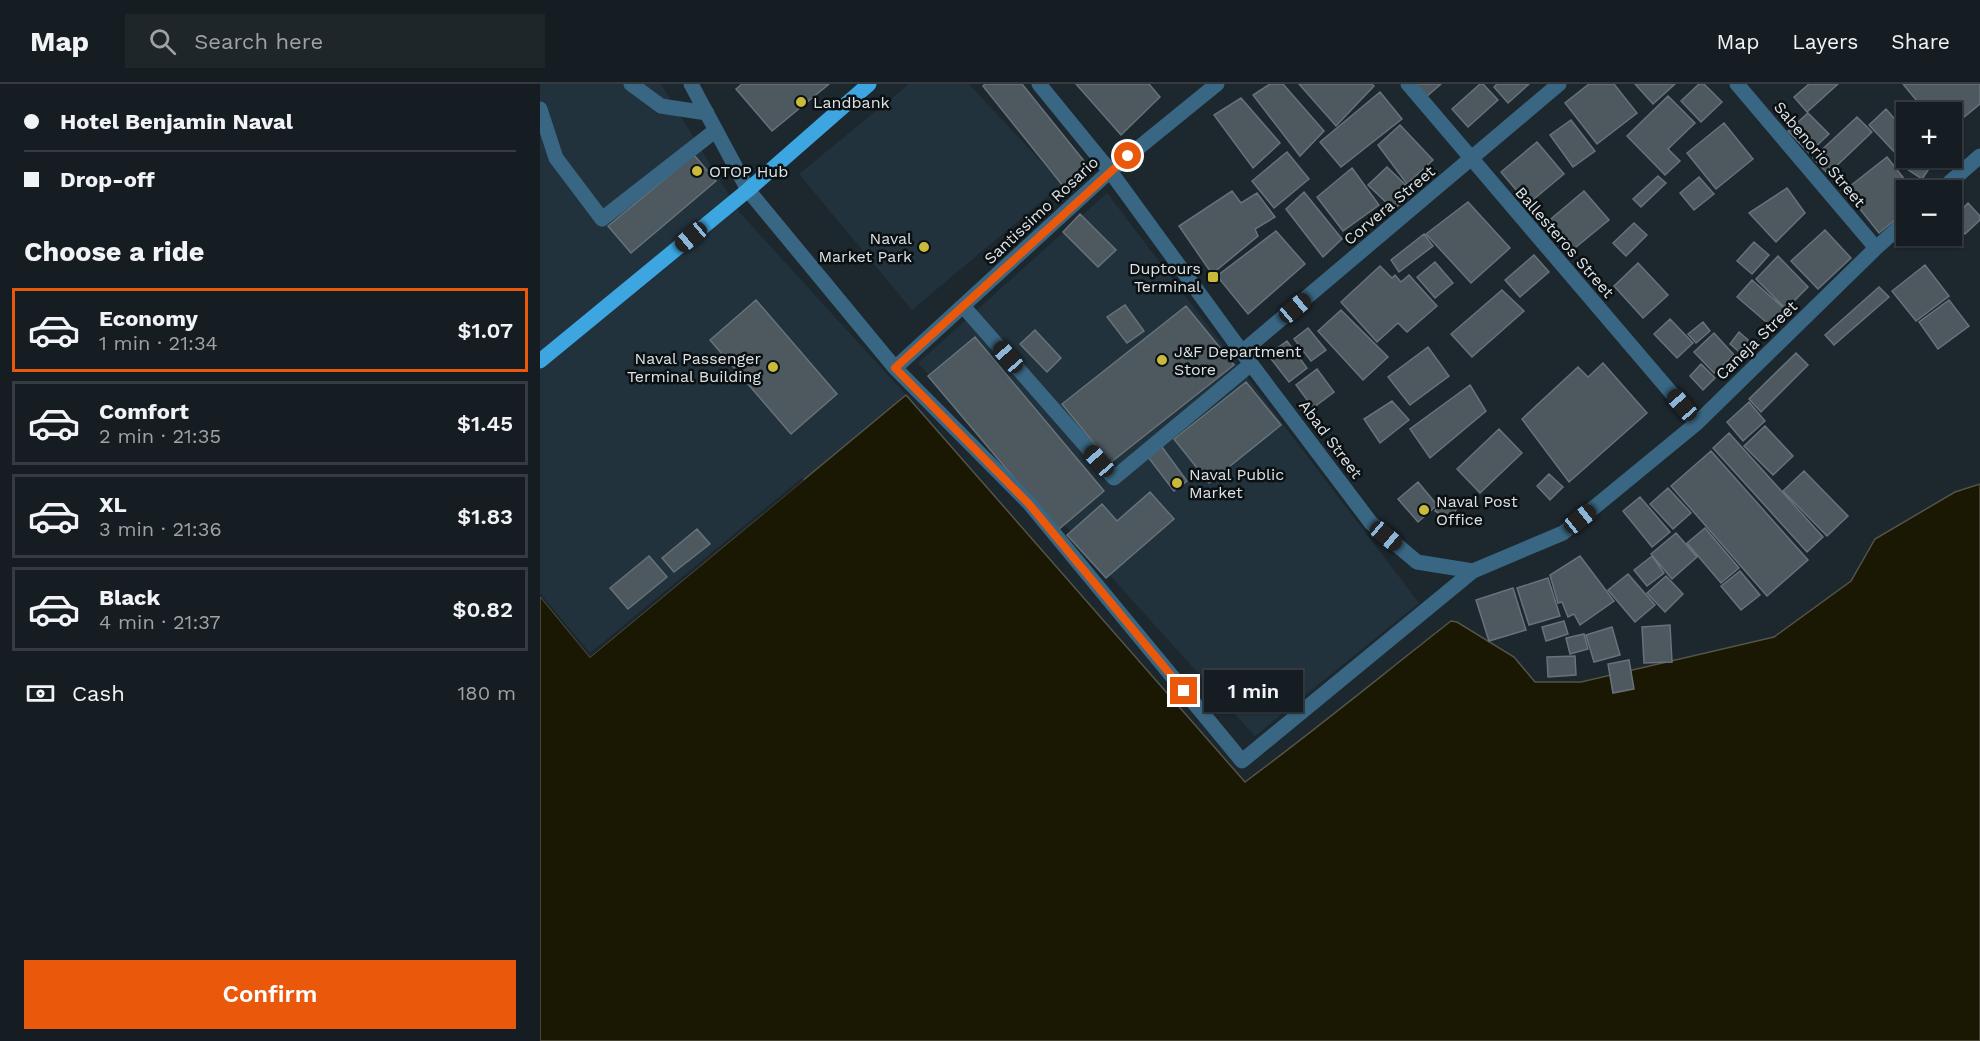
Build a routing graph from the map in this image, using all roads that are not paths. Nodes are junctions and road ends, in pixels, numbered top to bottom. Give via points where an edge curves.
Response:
1 (631, 84) edge
2 (869, 84) edge
3 (1039, 84) edge
4 (1217, 84) edge
5 (1408, 84) edge
6 (1559, 84) edge
7 (1737, 84) edge
8 (692, 86) edge
9 (540, 109) edge
10 (706, 113) junction
11 (716, 130) junction
12 (1980, 156) edge
13 (1471, 160) junction
14 (1110, 171) junction
15 (1952, 180) edge
16 (748, 190) junction
17 (1896, 230) edge
18 (1876, 248) junction
19 (963, 306) junction
20 (1246, 358) junction
21 (540, 361) edge
22 (895, 368) junction
23 (1697, 423) junction
24 (1473, 571) junction

1 - 10 street via 661,106
2 - 16 main road
3 - 14 street, Abad Street
4 - 14 street, Santissimo Rosario
5 - 13 street, Ballesteros Street
6 - 13 street, Corvera Street
7 - 18 street, Sabenorio Street
8 - 10 street
9 - 11 street via 556,158 602,219
10 - 11 street
11 - 16 street
12 - 15 street
13 - 20 street, Corvera Street
13 - 23 street, Ballesteros Street
14 - 19 street, Santissimo Rosario
14 - 20 street, Abad Street
16 - 21 main road
16 - 22 street
17 - 18 street, Caneja Street
18 - 23 street, Caneja Street
19 - 20 street, Corvera Street via 1114,478
19 - 22 street, Santissimo Rosario
20 - 24 street, Abad Street via 1371,523 1417,562
22 - 24 street, Caneja Street via 1029,504 1242,761
23 - 24 street, Caneja Street via 1563,533

